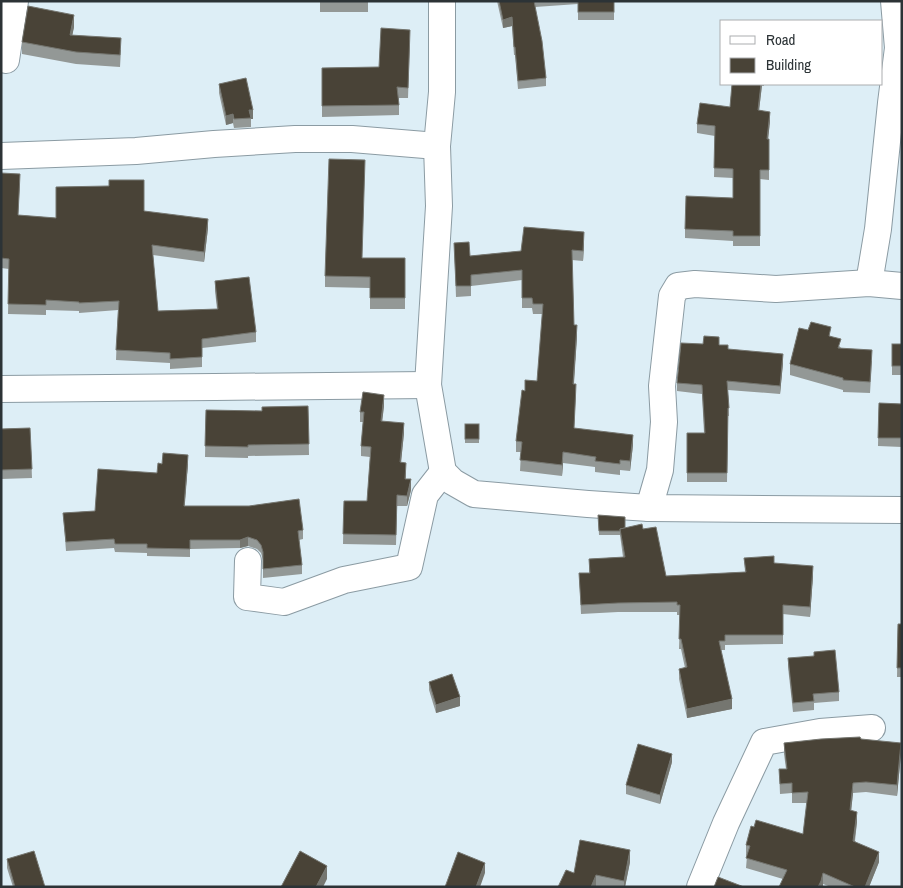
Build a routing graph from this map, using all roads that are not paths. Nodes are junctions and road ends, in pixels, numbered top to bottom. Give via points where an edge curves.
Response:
1 (15, 1) edge
2 (442, 1) edge
3 (894, 1) edge
4 (900, 48) edge
5 (6, 60) dead end
6 (437, 146) junction
7 (1, 156) edge
8 (869, 283) junction
9 (902, 286) edge
10 (428, 385) junction
11 (1, 389) edge
12 (442, 472) junction
13 (649, 508) junction
14 (902, 510) edge
15 (248, 561) dead end
16 (872, 728) dead end
17 (700, 887) edge

1 - 5 street
2 - 6 street via 442,92
3 - 4 street
4 - 8 street
6 - 7 street via 295,138 136,151
6 - 10 street via 439,206
8 - 9 street
8 - 13 street via 776,290 695,284 678,286 672,296 662,386 664,422 660,470
10 - 11 street
10 - 12 street
12 - 13 street via 474,494
12 - 15 street via 425,496 409,567 344,580 284,602 247,596
13 - 14 street
16 - 17 street via 820,732 764,742

